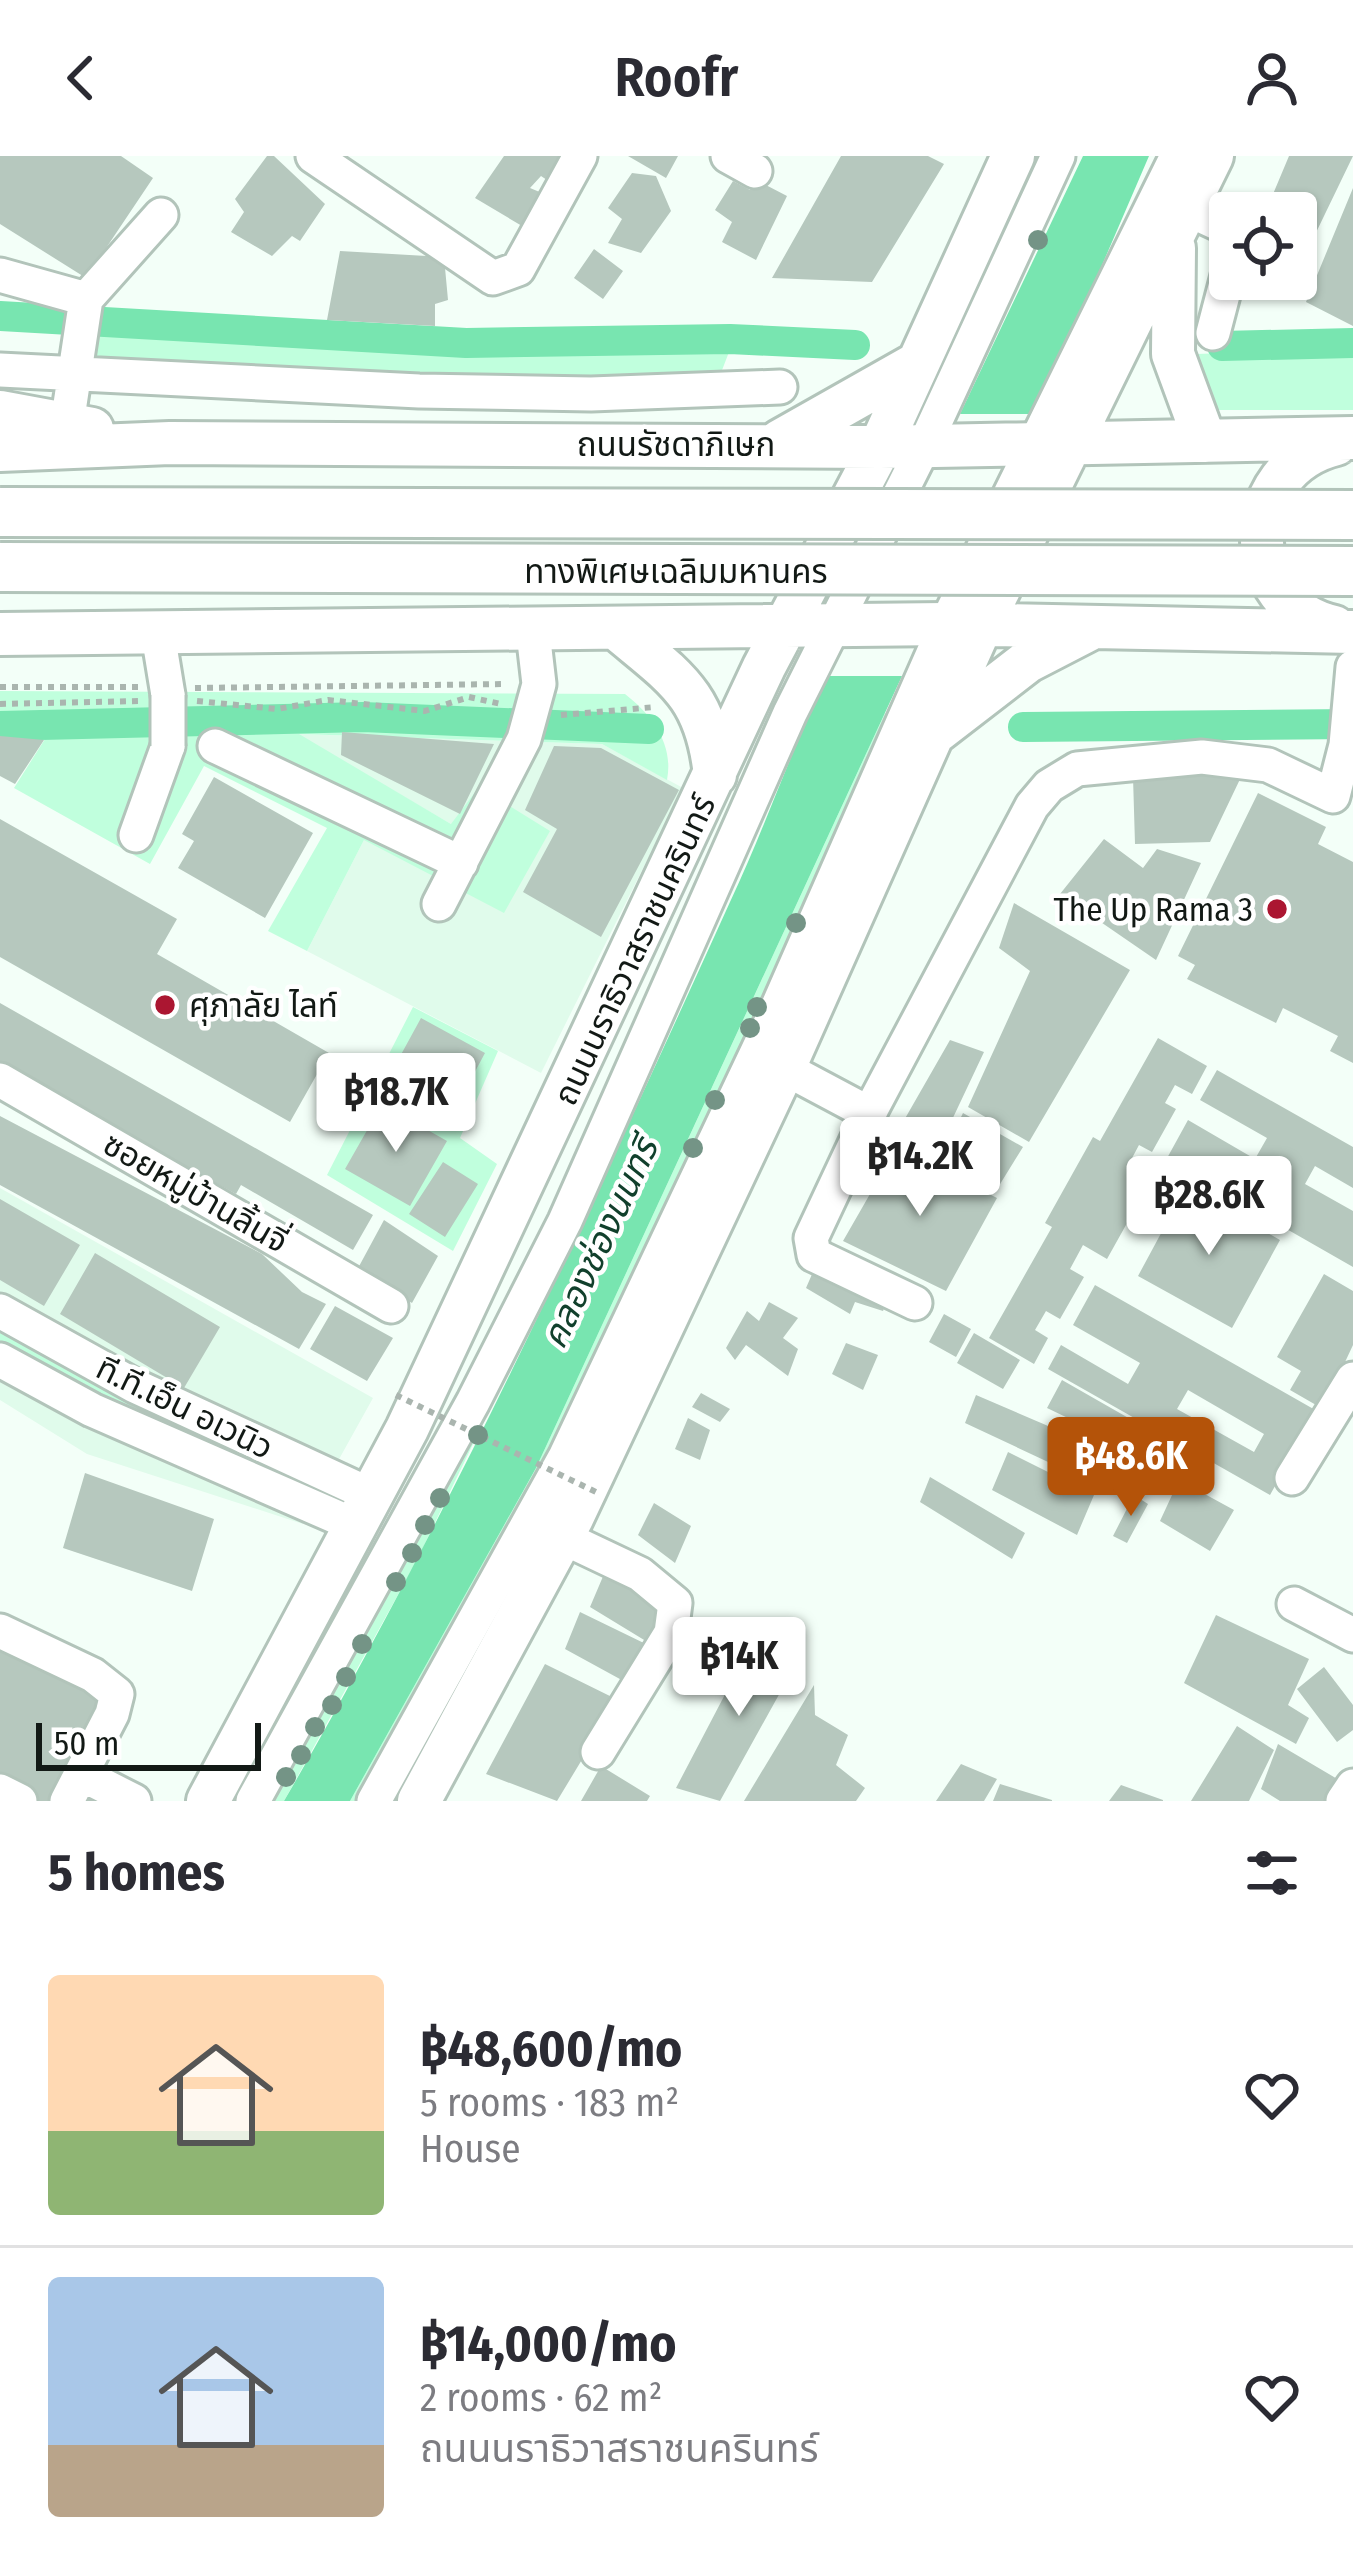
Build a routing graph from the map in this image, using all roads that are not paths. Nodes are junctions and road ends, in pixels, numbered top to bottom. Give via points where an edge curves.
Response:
1 (313, 156) edge
2 (580, 156) edge
3 (1012, 156) edge
4 (1058, 156) edge
5 (1177, 156) edge
6 (1212, 156) edge
7 (161, 215) dead end
8 (1181, 222) junction
9 (1209, 226) edge
10 (0, 275) edge
11 (1222, 300) edge
12 (85, 304) junction
13 (1214, 333) dead end
14 (918, 363) junction
15 (73, 364) junction
16 (0, 370) edge
17 (780, 387) dead end
18 (574, 394) junction
19 (0, 412) edge
20 (68, 424) junction
21 (1353, 438) edge
22 (1205, 441) junction
23 (170, 443) junction
24 (1056, 443) junction
25 (574, 444) junction
26 (774, 444) junction
27 (925, 444) junction
28 (880, 447) junction
29 (0, 450) edge
30 (0, 512) edge
31 (1353, 515) edge
32 (0, 567) edge
33 (1353, 571) edge
34 (1100, 624) junction
35 (964, 625) junction
36 (834, 626) junction
37 (785, 627) junction
38 (616, 628) junction
39 (533, 632) junction
40 (1353, 632) edge
41 (0, 634) edge
42 (158, 634) junction
43 (1351, 682) edge
44 (930, 737) junction
45 (215, 746) dead end
46 (715, 775) junction
47 (1343, 802) edge
48 (136, 835) dead end
49 (461, 863) junction
50 (439, 904) dead end
51 (784, 1068) junction
52 (0, 1080) edge
53 (873, 1106) junction
54 (915, 1303) dead end
55 (391, 1306) dead end
56 (0, 1310) edge
57 (0, 1360) edge
58 (1353, 1378) edge
59 (1292, 1478) dead end
60 (365, 1511) junction
61 (562, 1537) junction
62 (1294, 1604) dead end
63 (0, 1631) edge
64 (1353, 1635) edge
65 (598, 1751) dead end
66 (1353, 1786) edge
67 (74, 1787) edge
68 (0, 1791) edge
69 (20, 1801) edge
70 (134, 1801) edge
71 (208, 1801) edge
72 (253, 1801) edge
73 (374, 1801) edge
74 (418, 1801) edge
75 (1343, 1801) edge

1 - 2 street via 493,278 518,269
3 - 14 main road, ถนนนราธิวาสราชนครินทร์
4 - 27 street
5 - 24 street
6 - 8 main road
7 - 12 street
8 - 9 street
8 - 22 main road via 1174,353
8 - 24 main road
10 - 12 street
11 - 13 street
12 - 15 street
14 - 26 main road
14 - 28 main road, ถนนนราธิวาสราชนครินทร์
15 - 16 street
15 - 18 street
15 - 20 street
17 - 18 street
18 - 25 street
19 - 20 main road
20 - 23 main road
21 - 22 main road, ถนนรัชดาภิเษก
21 - 40 main road via 1293,462 1269,495 1262,530 1282,592 1308,616
22 - 24 main road, ถนนรัชดาภิเษก
23 - 25 main road, ถนนรัชดาภิเษก
23 - 29 main road, ถนนรัชดาภิเษก
24 - 27 main road, ถนนรัชดาภิเษก
24 - 35 main road
25 - 26 main road, ถนนรัชดาภิเษก
26 - 28 main road, ถนนรัชดาภิเษก
27 - 28 main road, ถนนรัชดาภิเษก
27 - 36 street
28 - 37 main road, ถนนนราธิวาสราชนครินทร์
30 - 31 highway, ทางพิเศษเฉลิมมหานคร, bridge
32 - 33 highway, ทางพิเศษเฉลิมมหานคร, bridge
34 - 35 main road
34 - 40 main road
34 - 44 main road via 1028,661
35 - 36 main road
35 - 44 main road
35 - 73 street via 565,1457
36 - 37 main road
36 - 72 street via 565,1221
37 - 38 main road
37 - 46 main road, ถนนนราธิวาสราชนครินทร์
38 - 39 main road
38 - 46 main road via 700,706
39 - 42 main road
39 - 49 street via 531,712
41 - 42 main road
42 - 48 street, bridge via 168,746
43 - 47 street
44 - 51 main road
45 - 49 street
46 - 60 main road, ถนนนราธิวาสราชนครินทร์
47 - 53 street via 1268,765 1202,757 1077,769 1049,787
49 - 50 street
51 - 53 street via 861,1109
51 - 61 main road
52 - 55 street, ซอยหมู่บ้านลิ้นจี่
53 - 54 street via 812,1238 814,1255
56 - 60 street, ที.ที.เอ็น อเวนิว
57 - 60 street, ที.ที.เอ็น อเวนิว via 92,1410
58 - 59 street
60 - 71 main road, ถนนนราธิวาสราชนครินทร์
61 - 65 street via 640,1574 675,1603 670,1633
61 - 74 main road
62 - 64 street
63 - 67 street via 117,1694
66 - 75 street
67 - 70 street
68 - 69 street

